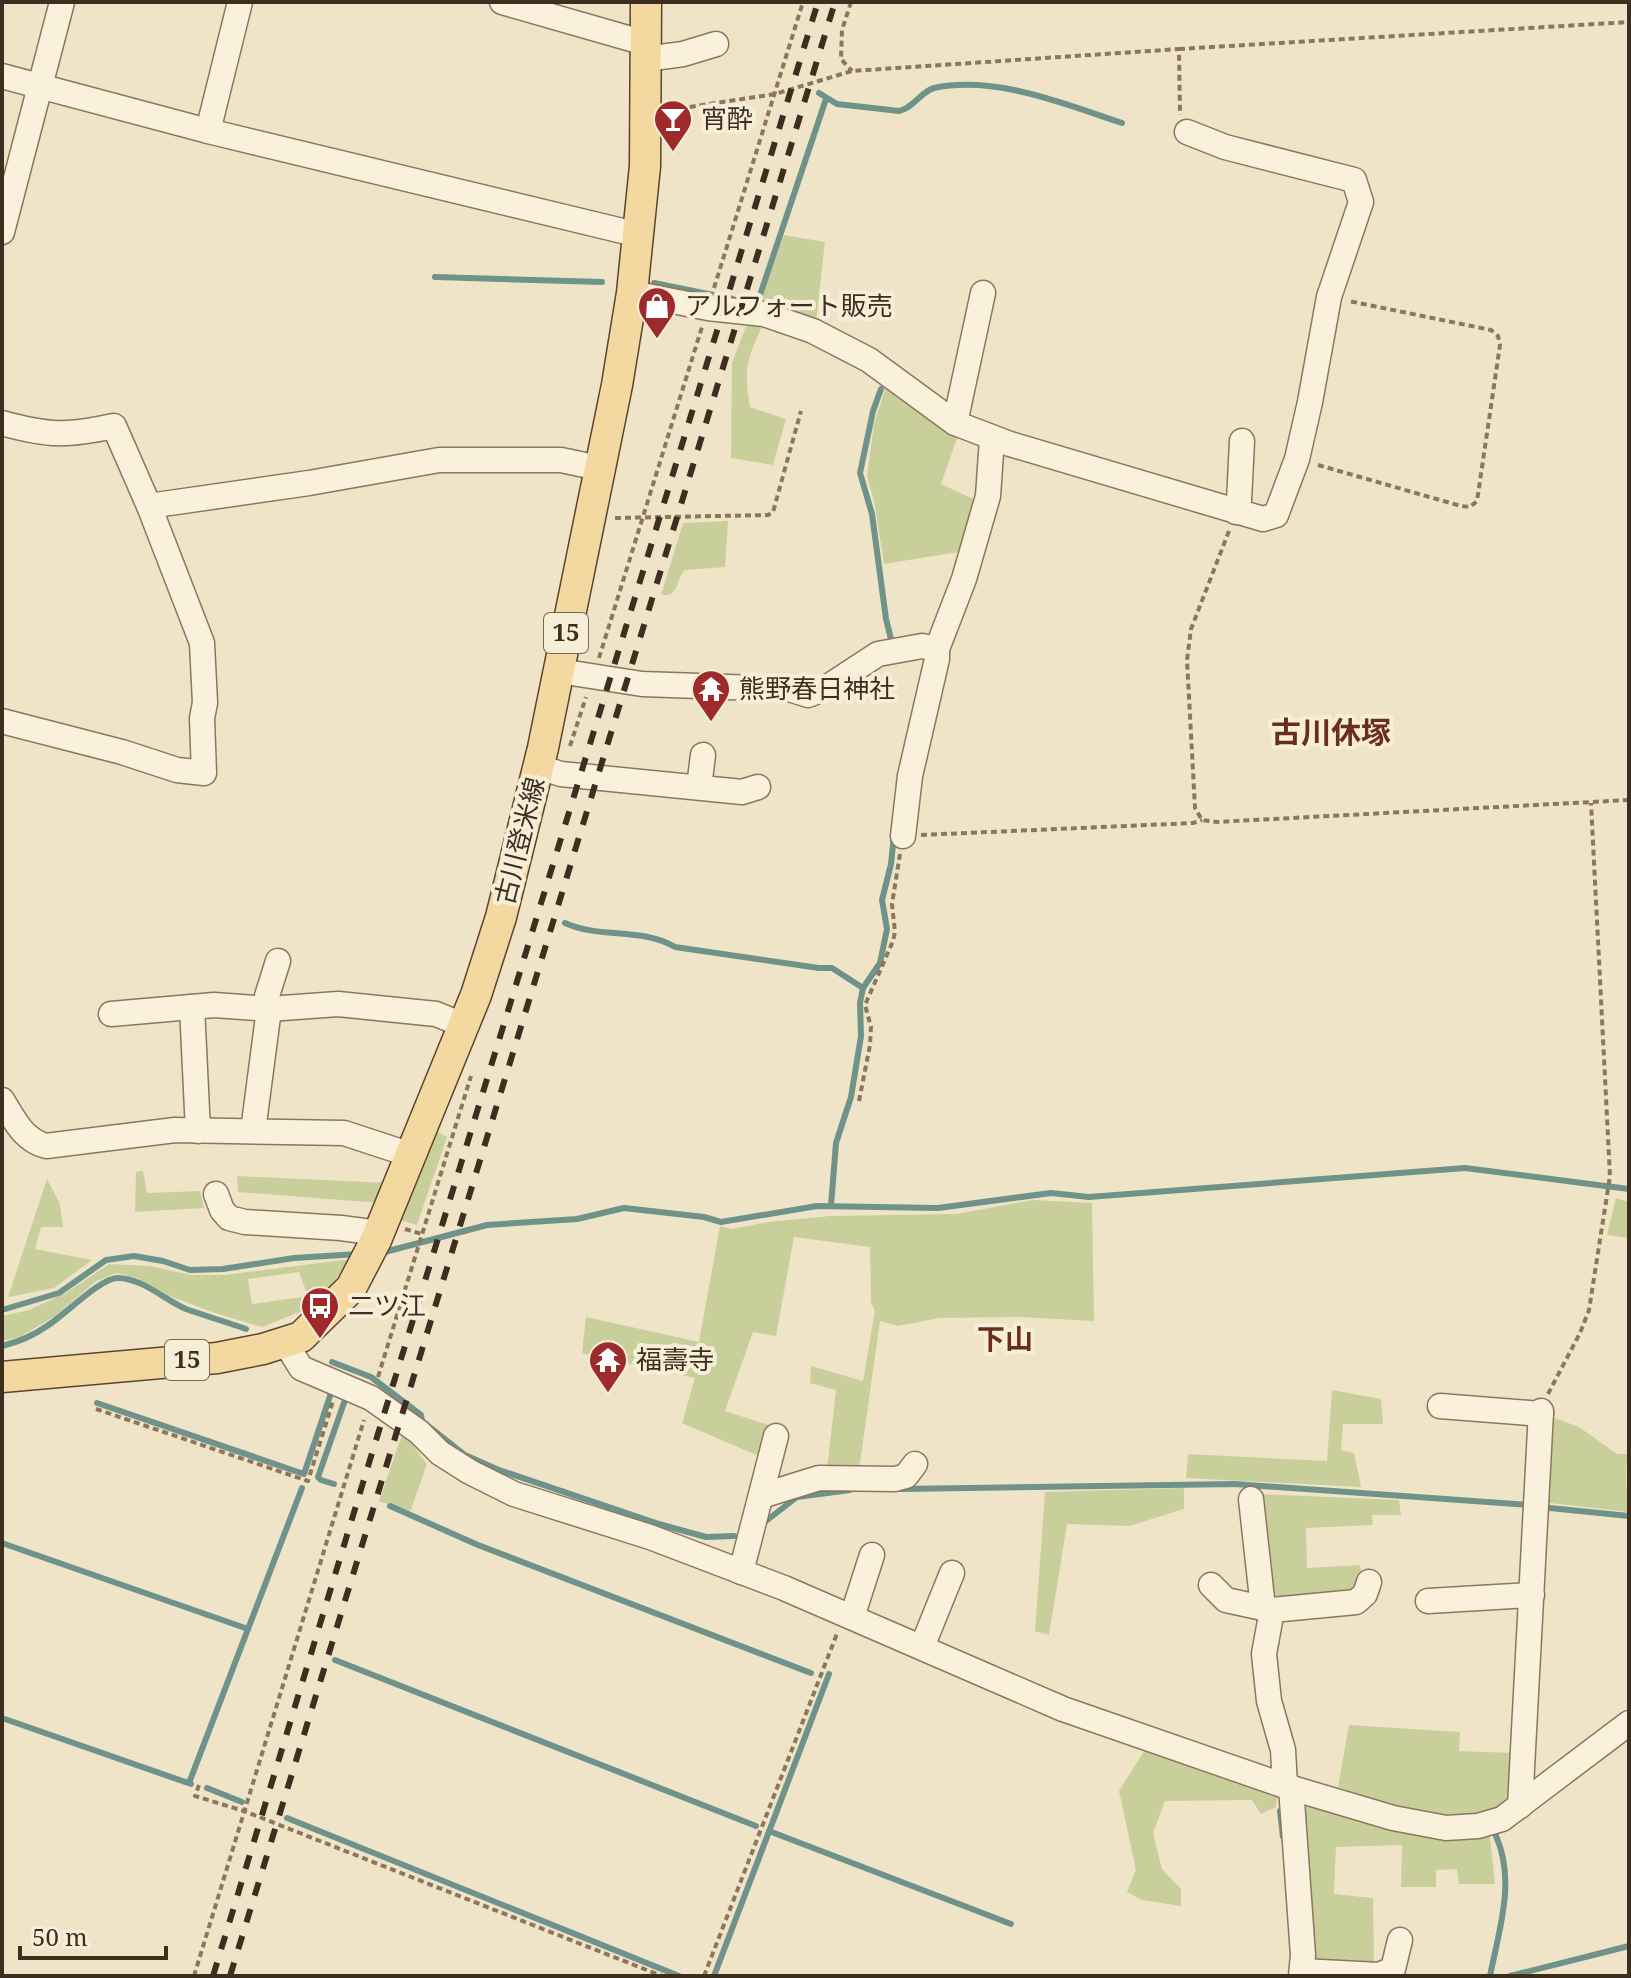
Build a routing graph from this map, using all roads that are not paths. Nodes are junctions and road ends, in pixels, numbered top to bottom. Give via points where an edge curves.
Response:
1 (62, 2) edge
2 (240, 2) edge
3 (502, 2) edge
4 (646, 2) edge
5 (716, 44) dead end
6 (646, 51) junction
7 (2, 76) edge
8 (39, 86) junction
9 (208, 131) junction
10 (1187, 132) road end
11 (2, 232) edge
12 (639, 235) junction
13 (632, 293) junction
14 (983, 293) dead end
15 (2, 423) edge
16 (955, 423) junction
17 (992, 439) junction
18 (1242, 441) dead end
19 (599, 468) junction
20 (149, 506) junction
21 (1237, 508) junction
22 (937, 649) junction
23 (559, 671) junction
24 (2, 721) edge
25 (703, 755) dead end
26 (539, 767) junction
27 (699, 787) junction
28 (758, 787) dead end
29 (903, 836) road end
30 (278, 961) dead end
31 (192, 1007) junction
32 (269, 1009) junction
33 (111, 1014) dead end
34 (463, 1025) junction
35 (2, 1100) edge
36 (198, 1131) junction
37 (253, 1131) junction
38 (411, 1155) junction
39 (216, 1194) dead end
40 (377, 1236) junction
41 (285, 1342) junction
42 (2, 1377) edge
43 (1440, 1406) dead end
44 (776, 1436) dead end
45 (915, 1464) dead end
46 (761, 1496) junction
47 (1251, 1499) dead end
48 (872, 1555) dead end
49 (741, 1572) junction
50 (952, 1573) dead end
51 (1369, 1582) dead end
52 (1211, 1585) dead end
53 (1532, 1595) junction
54 (1428, 1601) dead end
55 (1267, 1609) junction
56 (848, 1615) junction
57 (922, 1647) junction
58 (1629, 1723) edge
59 (1288, 1786) junction
60 (1520, 1806) junction
61 (1400, 1940) dead end
62 (1302, 1973) edge

1 - 8 street
2 - 9 street
3 - 6 street
4 - 6 main road, 古川登米線 / 15
5 - 6 street via 683,54
6 - 12 main road, 古川登米線 / 15
7 - 8 street
8 - 9 street
8 - 11 street
9 - 12 street
10 - 21 street via 1354,180 1361,202 1329,297 1297,459 1276,515 1263,519
12 - 13 main road, 古川登米線 / 15
13 - 16 street via 764,314 813,331 869,360
13 - 19 main road, 古川登米線 / 15
14 - 16 street
15 - 20 street via 39,434 114,426
16 - 17 street
17 - 21 street
17 - 22 street via 988,496
18 - 21 street
19 - 20 street via 561,460 439,460
19 - 23 main road, 古川登米線 / 15
20 - 24 street via 202,643 204,773
22 - 23 street via 894,651 808,695 789,689 642,684
22 - 29 street
23 - 26 main road, 古川登米線 / 15
25 - 27 street
26 - 27 street via 561,774
26 - 34 main road, 古川登米線 / 15 via 501,917
27 - 28 street via 742,792
30 - 32 street via 267,996
31 - 32 street
31 - 33 street
31 - 36 street
32 - 34 street via 338,1004 436,1014
32 - 37 street
34 - 38 main road, 古川登米線 / 15
35 - 36 street via 21,1130 46,1146
36 - 37 street
37 - 38 street via 344,1133
38 - 40 main road, 古川登米線 / 15
39 - 40 street via 229,1218
40 - 41 main road, 古川登米線 / 15 via 351,1288 301,1337
41 - 42 main road, 古川登米線 / 15 via 217,1358
41 - 49 street via 301,1368 371,1398 470,1472 514,1494
43 - 53 street via 1541,1412
44 - 46 street
45 - 46 street via 906,1476 895,1479 819,1478
46 - 49 street
47 - 55 street
48 - 56 street
49 - 56 street
50 - 57 street
51 - 55 street via 1356,1602
52 - 55 street via 1226,1600
53 - 54 street
53 - 60 street
55 - 59 street via 1269,1701
56 - 57 street
57 - 59 street via 1063,1709
58 - 60 street
59 - 60 street via 1446,1828 1502,1819
59 - 62 street
61 - 62 street via 1393,1969 1379,1975

